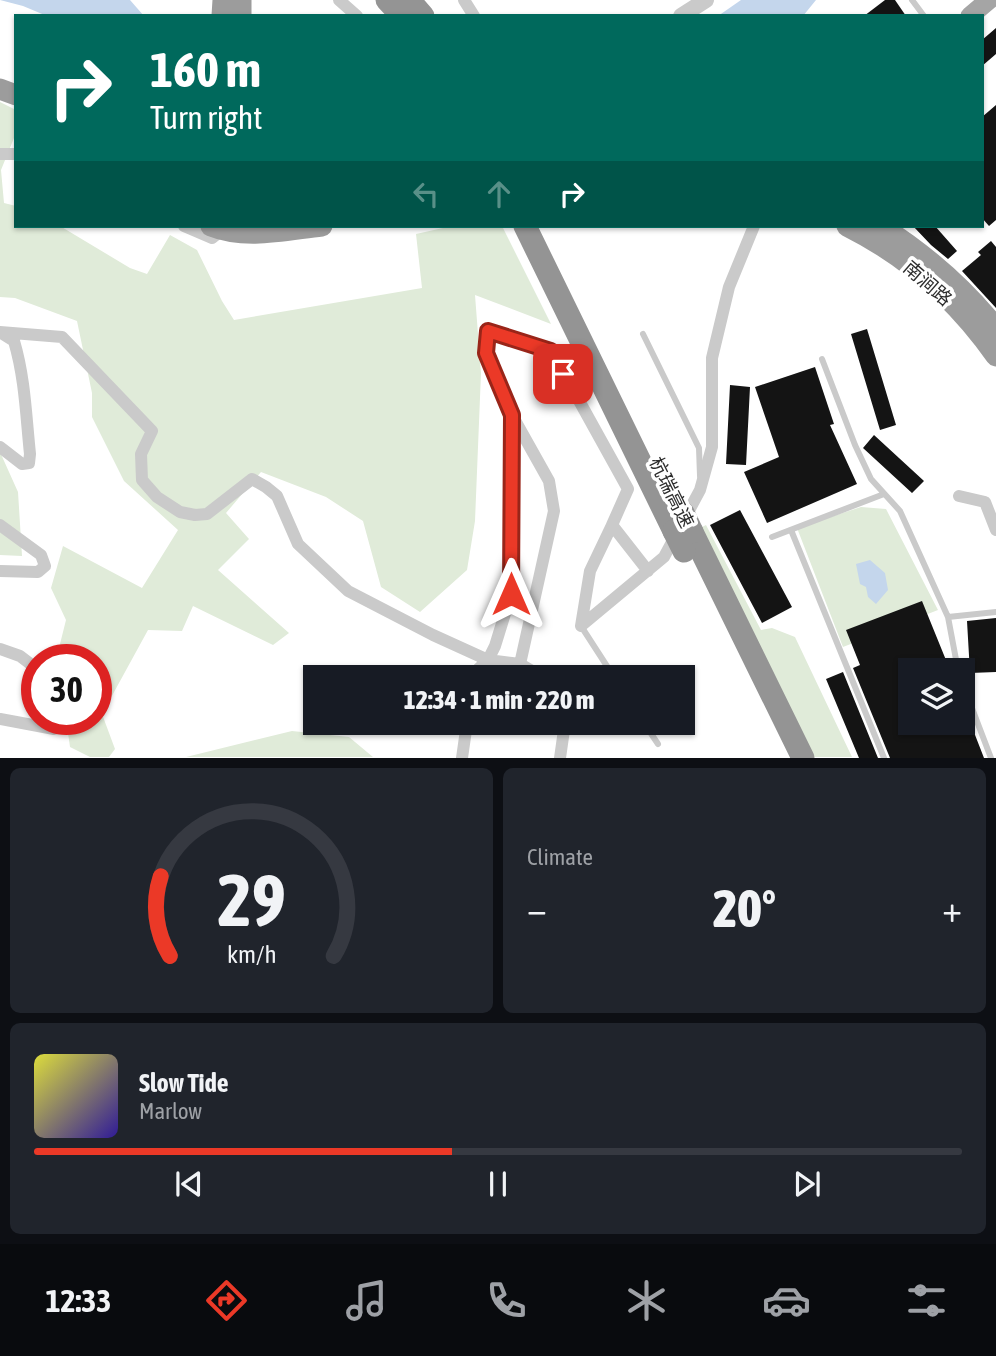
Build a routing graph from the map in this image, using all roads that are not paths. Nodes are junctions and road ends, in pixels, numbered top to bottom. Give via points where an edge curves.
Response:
1 (339, 0) edge
2 (387, 0) edge
3 (706, 0) edge
4 (989, 0) edge
5 (412, 10) edge
6 (355, 14) edge
7 (684, 14) edge
8 (972, 14) edge
9 (189, 228) edge
10 (217, 228) edge
11 (303, 228) edge
12 (526, 228) edge
13 (543, 228) edge
14 (753, 228) edge
15 (851, 228) edge
16 (884, 228) edge
17 (555, 269) junction
18 (996, 328) edge
19 (0, 332) edge
20 (643, 334) dead end
21 (996, 356) edge
22 (822, 359) dead end
23 (512, 415) junction
24 (0, 447) edge
25 (700, 489) junction
26 (884, 494) junction
27 (958, 496) dead end
28 (0, 525) edge
29 (612, 525) junction
30 (791, 530) junction
31 (996, 530) edge
32 (683, 532) junction
33 (772, 537) dead end
34 (0, 571) edge
35 (648, 571) junction
36 (996, 612) edge
37 (948, 617) junction
38 (581, 626) junction
39 (0, 649) edge
40 (21, 657) edge
41 (956, 658) edge
42 (488, 660) junction
43 (520, 664) joint
44 (483, 665) edge
45 (606, 665) edge
46 (975, 717) edge
47 (0, 719) edge
48 (21, 723) edge
49 (465, 735) edge
50 (563, 735) edge
51 (652, 735) edge
52 (658, 744) dead end
53 (462, 758) edge
54 (560, 758) edge
55 (785, 758) edge
56 (803, 758) edge
57 (884, 758) edge
58 (990, 758) edge

1 - 6 street
2 - 5 highway
3 - 7 street
4 - 8 main road
9 - 10 street via 212,238
10 - 11 highway via 255,233
12 - 17 highway, 杭瑞高速
13 - 17 highway, 杭瑞高速
14 - 25 street via 729,287 712,358 712,447
15 - 21 highway, 南涧路 via 926,279 960,310
16 - 18 highway, 南涧路 via 937,266
17 - 32 highway, 杭瑞高速
19 - 24 street via 14,341 23,377 29,463 22,464
19 - 42 street via 62,337 152,431 141,454 142,480 169,505 180,512 207,514 252,479 277,496 298,544 348,590
20 - 25 lane via 699,448
22 - 26 lane via 870,479
23 - 29 street via 486,353 488,331 551,351 628,489
23 - 42 street via 511,594
23 - 43 street via 549,481 554,512
25 - 35 street via 664,557
26 - 30 lane
26 - 37 lane via 900,511
27 - 31 street via 985,502
28 - 34 street via 41,555 45,566 38,572
29 - 35 street
29 - 38 street via 590,571
30 - 33 lane
30 - 57 lane
32 - 55 highway, 杭瑞高速
32 - 56 highway, 杭瑞高速
35 - 38 street
36 - 37 lane
37 - 41 lane
38 - 45 lane
39 - 40 street
42 - 43 street
42 - 44 street
46 - 58 lane
47 - 48 street
49 - 53 street
50 - 54 street
51 - 52 lane

